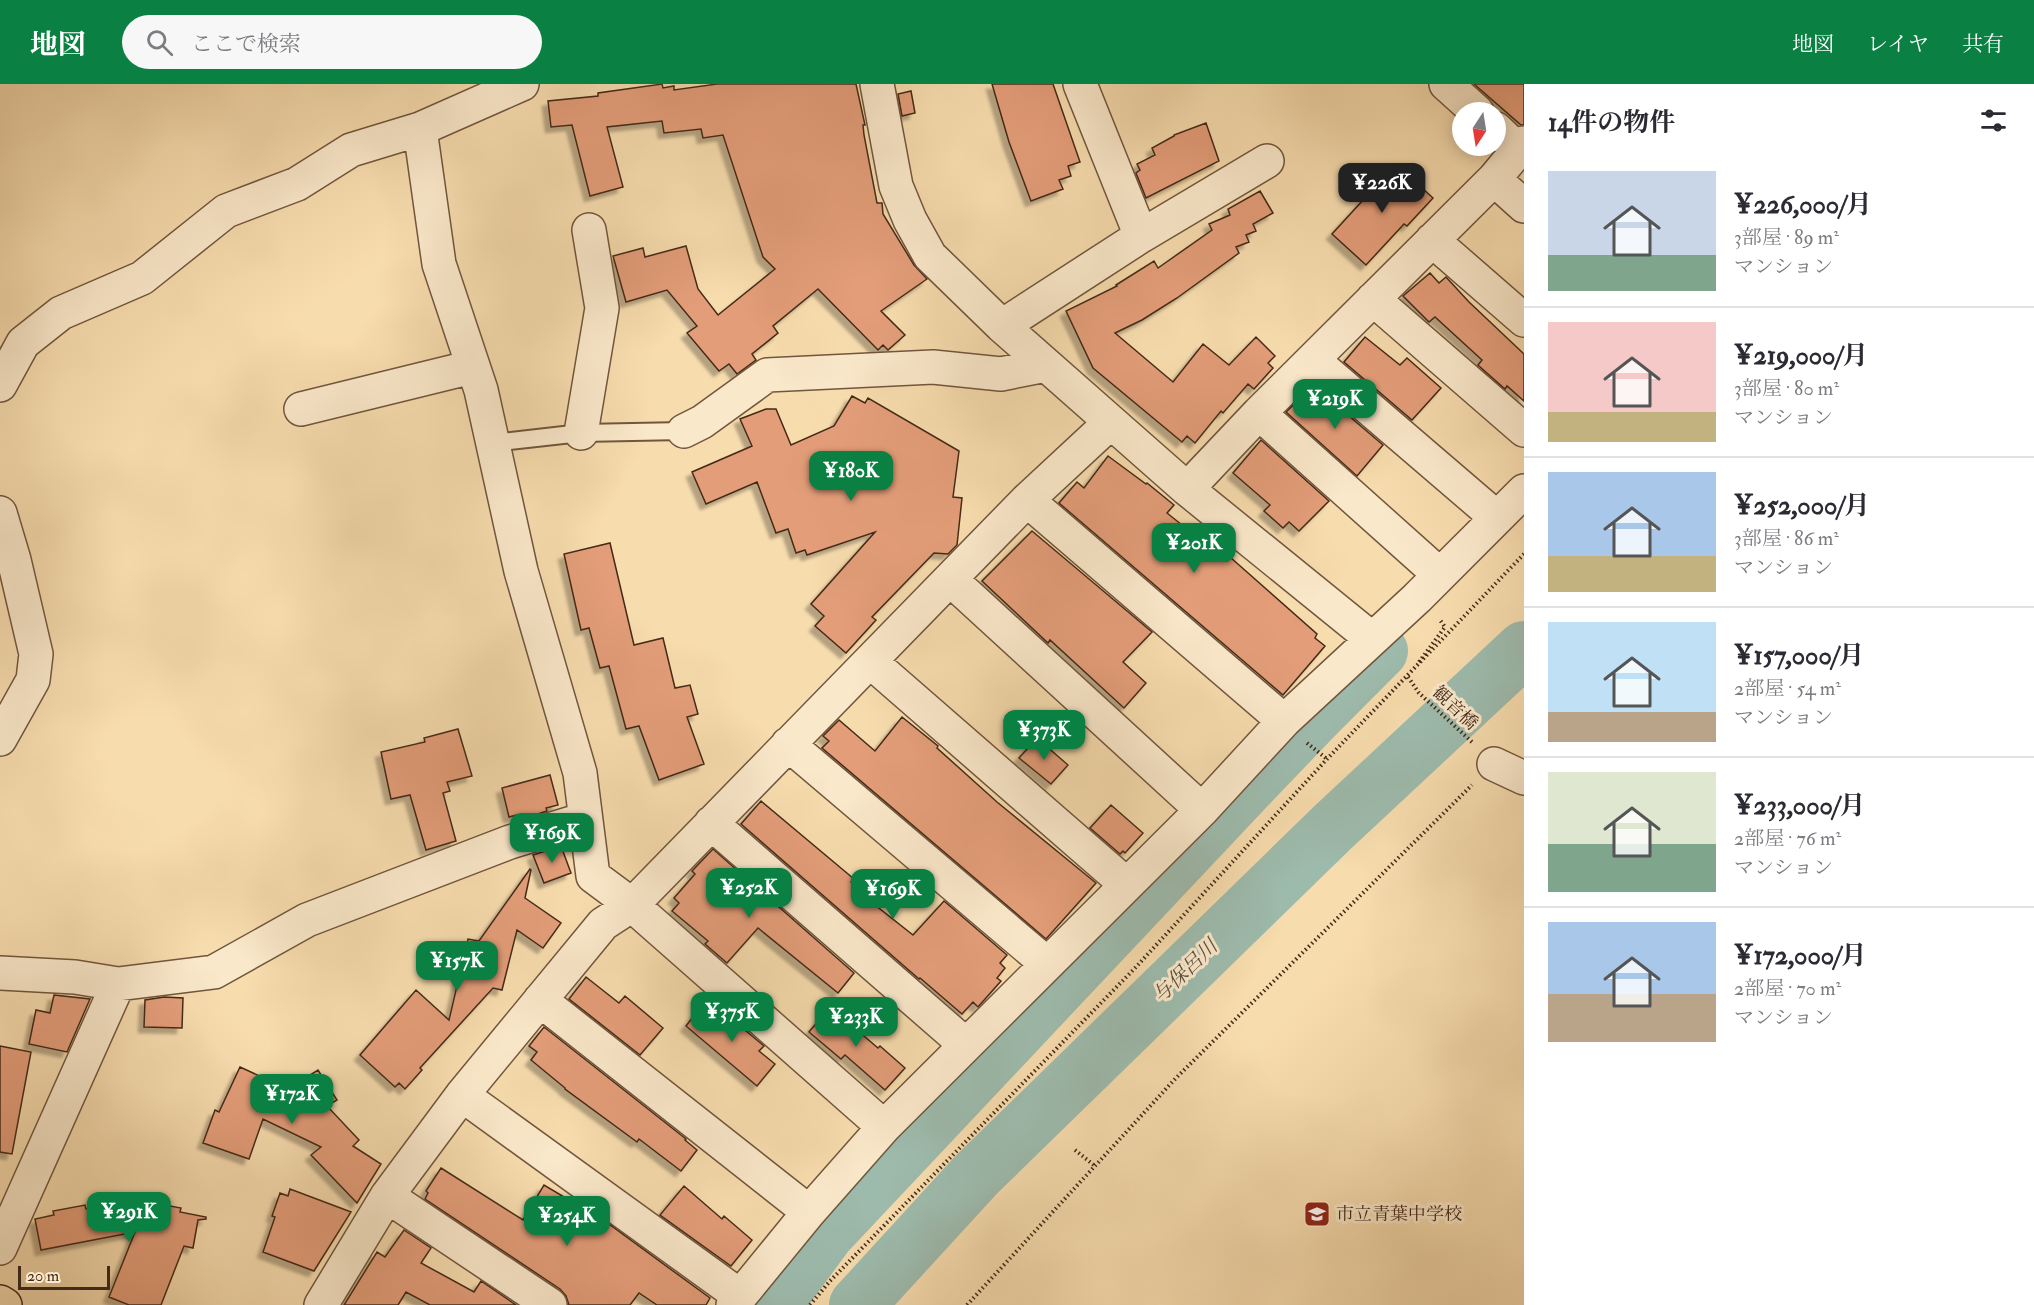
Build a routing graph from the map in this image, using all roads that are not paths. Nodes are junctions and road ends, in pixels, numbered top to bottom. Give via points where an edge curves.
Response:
1 (522, 84) edge
2 (877, 84) edge
3 (1080, 84) edge
4 (1446, 84) edge
5 (1466, 102) edge
6 (420, 129) junction
7 (1512, 140) edge
8 (1267, 161) dead end
9 (1494, 179) junction
10 (1524, 206) edge
11 (589, 230) dead end
12 (1141, 236) junction
13 (1432, 240) junction
14 (1372, 299) junction
15 (1524, 320) edge
16 (1002, 326) junction
17 (1314, 361) junction
18 (1046, 365) junction
19 (472, 367) junction
20 (0, 385) edge
21 (301, 409) dead end
22 (1259, 413) junction
23 (1111, 422) junction
24 (1524, 430) edge
25 (684, 431) joint
26 (582, 433) junction
27 (493, 443) junction
28 (1187, 489) junction
29 (1524, 491) edge
30 (1027, 500) junction
31 (0, 513) edge
32 (1497, 518) junction
33 (1440, 575) junction
34 (950, 579) junction
35 (1372, 639) junction
36 (871, 662) junction
37 (1284, 722) junction
38 (0, 739) edge
39 (788, 744) junction
40 (1484, 753) road end
41 (1524, 778) edge
42 (1202, 810) junction
43 (585, 819) junction
44 (711, 823) junction
45 (1127, 885) junction
46 (632, 905) junction
47 (1046, 963) junction
48 (0, 973) edge
49 (118, 984) junction
50 (540, 1000) junction
51 (966, 1045) junction
52 (462, 1095) junction
53 (884, 1127) junction
54 (387, 1196) junction
55 (809, 1212) junction
56 (0, 1248) edge
57 (737, 1300) edge
58 (0, 1302) edge
59 (5, 1305) edge
60 (321, 1305) edge
61 (550, 1305) edge

1 - 6 street
2 - 16 street via 896,186 910,220 930,256
3 - 12 street
4 - 5 street
6 - 19 street via 439,264
6 - 20 street via 351,150 297,184 226,211 142,278 61,313 23,343
7 - 9 street
8 - 12 street
9 - 10 street
9 - 13 street
11 - 26 street via 602,308
12 - 16 street
13 - 14 street
13 - 15 street
14 - 17 street
14 - 24 street
16 - 18 street
17 - 22 street
17 - 32 street
18 - 23 street
18 - 25 street via 1001,374 933,367 767,375
19 - 21 street
19 - 27 street
22 - 28 street
22 - 33 street
23 - 28 street
23 - 30 street
25 - 26 lane
26 - 27 lane
27 - 43 street via 521,571 580,773
28 - 35 street
29 - 32 street
30 - 34 street
30 - 37 street
31 - 38 street via 36,654 33,680
32 - 33 street
33 - 35 street
34 - 36 street
34 - 42 street
35 - 37 street
36 - 39 street
36 - 45 street
37 - 42 street
39 - 44 street
39 - 47 street
40 - 41 street
42 - 45 street
43 - 46 street via 593,876
43 - 49 street via 510,842 307,920 214,972
44 - 46 street
44 - 51 street
45 - 47 street
46 - 50 street via 603,924
46 - 53 street
47 - 51 street
48 - 49 street
49 - 56 street
50 - 52 street
50 - 55 street
51 - 53 street
52 - 54 street
52 - 57 street
53 - 55 street
54 - 60 street
54 - 61 street
55 - 57 street
58 - 59 main road

